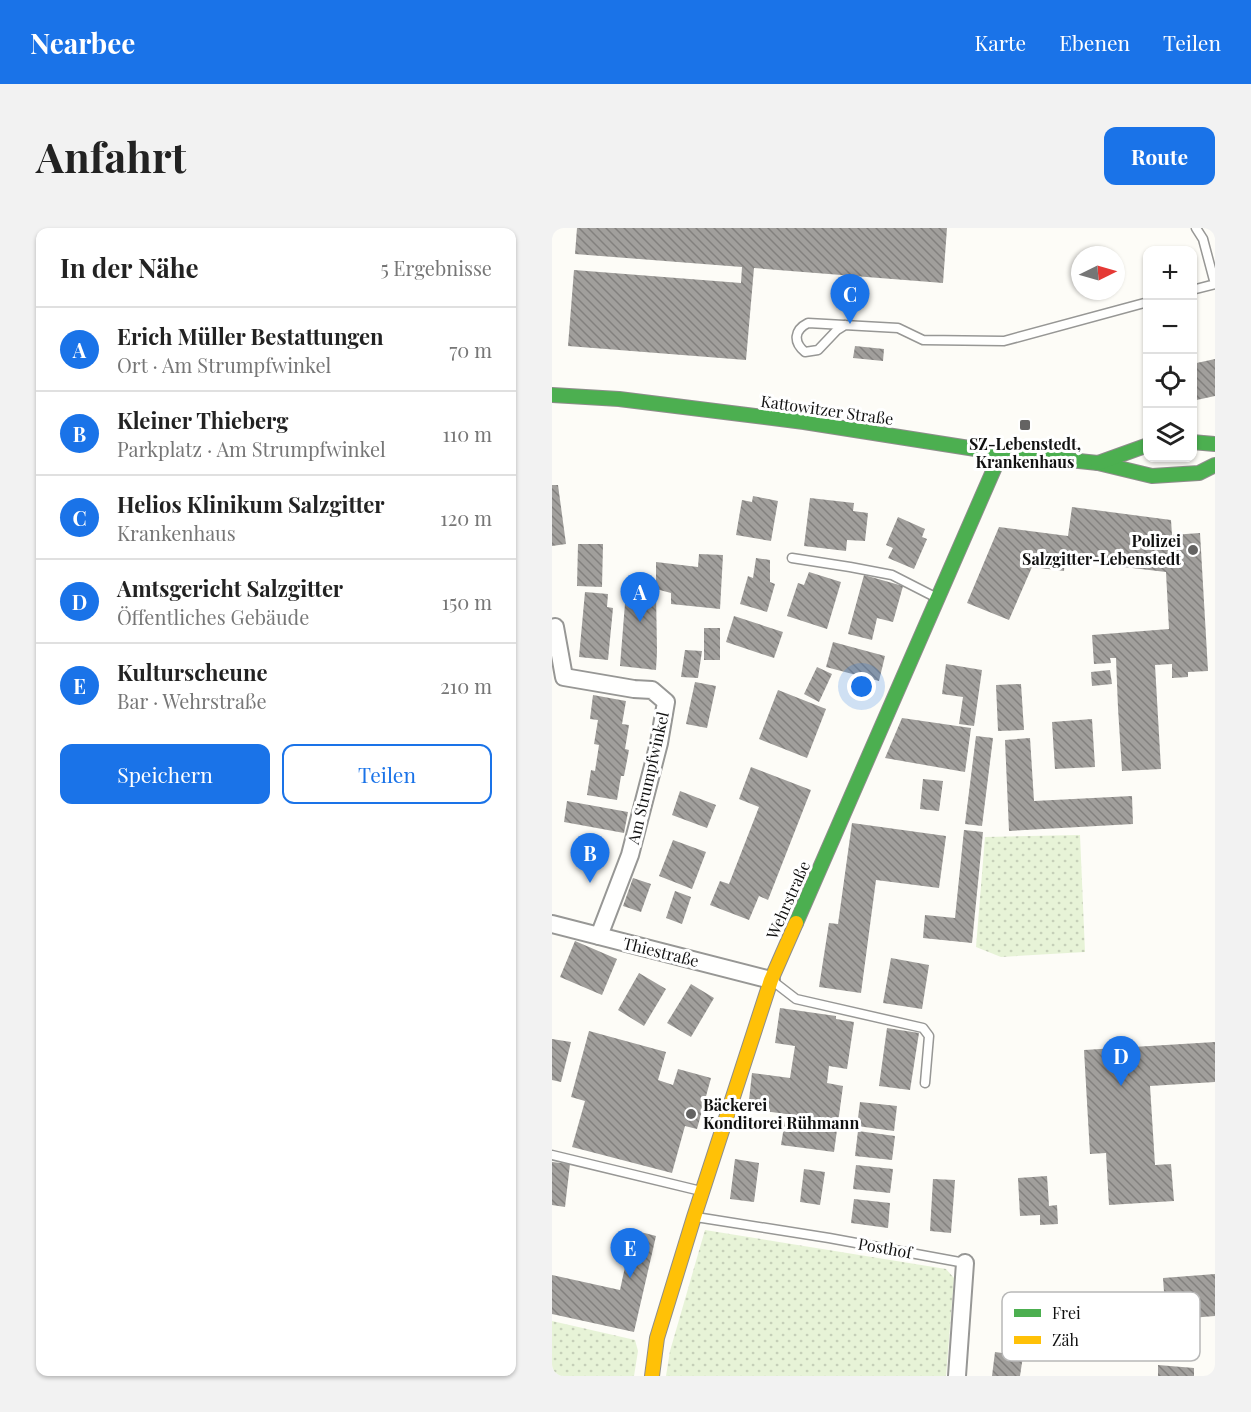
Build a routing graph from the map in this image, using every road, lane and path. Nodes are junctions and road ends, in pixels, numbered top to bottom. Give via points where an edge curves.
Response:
1 (1197, 228) edge
2 (1197, 289) edge
3 (1143, 303) edge
4 (845, 325) junction
5 (552, 395) edge
6 (1197, 442) edge
7 (1215, 444) edge
8 (1143, 447) edge
9 (1000, 453) junction
10 (1098, 463) junction
11 (1215, 465) edge
12 (792, 558) dead end
13 (937, 599) junction
14 (555, 627) dead end
15 (552, 924) edge
16 (599, 936) junction
17 (771, 980) junction
18 (925, 1083) dead end
19 (552, 1155) edge
20 (702, 1191) junction
21 (694, 1217) junction
22 (965, 1263) joint
23 (652, 1376) edge
24 (957, 1376) edge

1 - 2 lane via 1215,284
3 - 4 lane via 1004,341 923,340 898,328
4 - 4 lane via 808,323 797,332 797,342 805,352 818,350
5 - 9 street, Kattowitzer Straße via 619,399 804,422
6 - 7 street
8 - 10 street, Kattowitzer Straße
9 - 10 street, Kattowitzer Straße
9 - 13 street, Wehrstraße
10 - 11 street, Kattowitzer Straße via 1152,476 1199,473
12 - 13 lane via 892,575
13 - 17 street, Wehrstraße
14 - 16 street, Am Strumpfwinkel via 564,677 652,690 666,702 630,855
15 - 16 street, Thiestraße
16 - 17 street, Thiestraße
17 - 18 lane via 796,999 923,1028 929,1036
17 - 20 street, Wehrstraße
19 - 20 lane
20 - 21 street, Wehrstraße
21 - 22 lane, Posthof
21 - 23 street, Wehrstraße via 657,1338
22 - 24 street, Posthof

